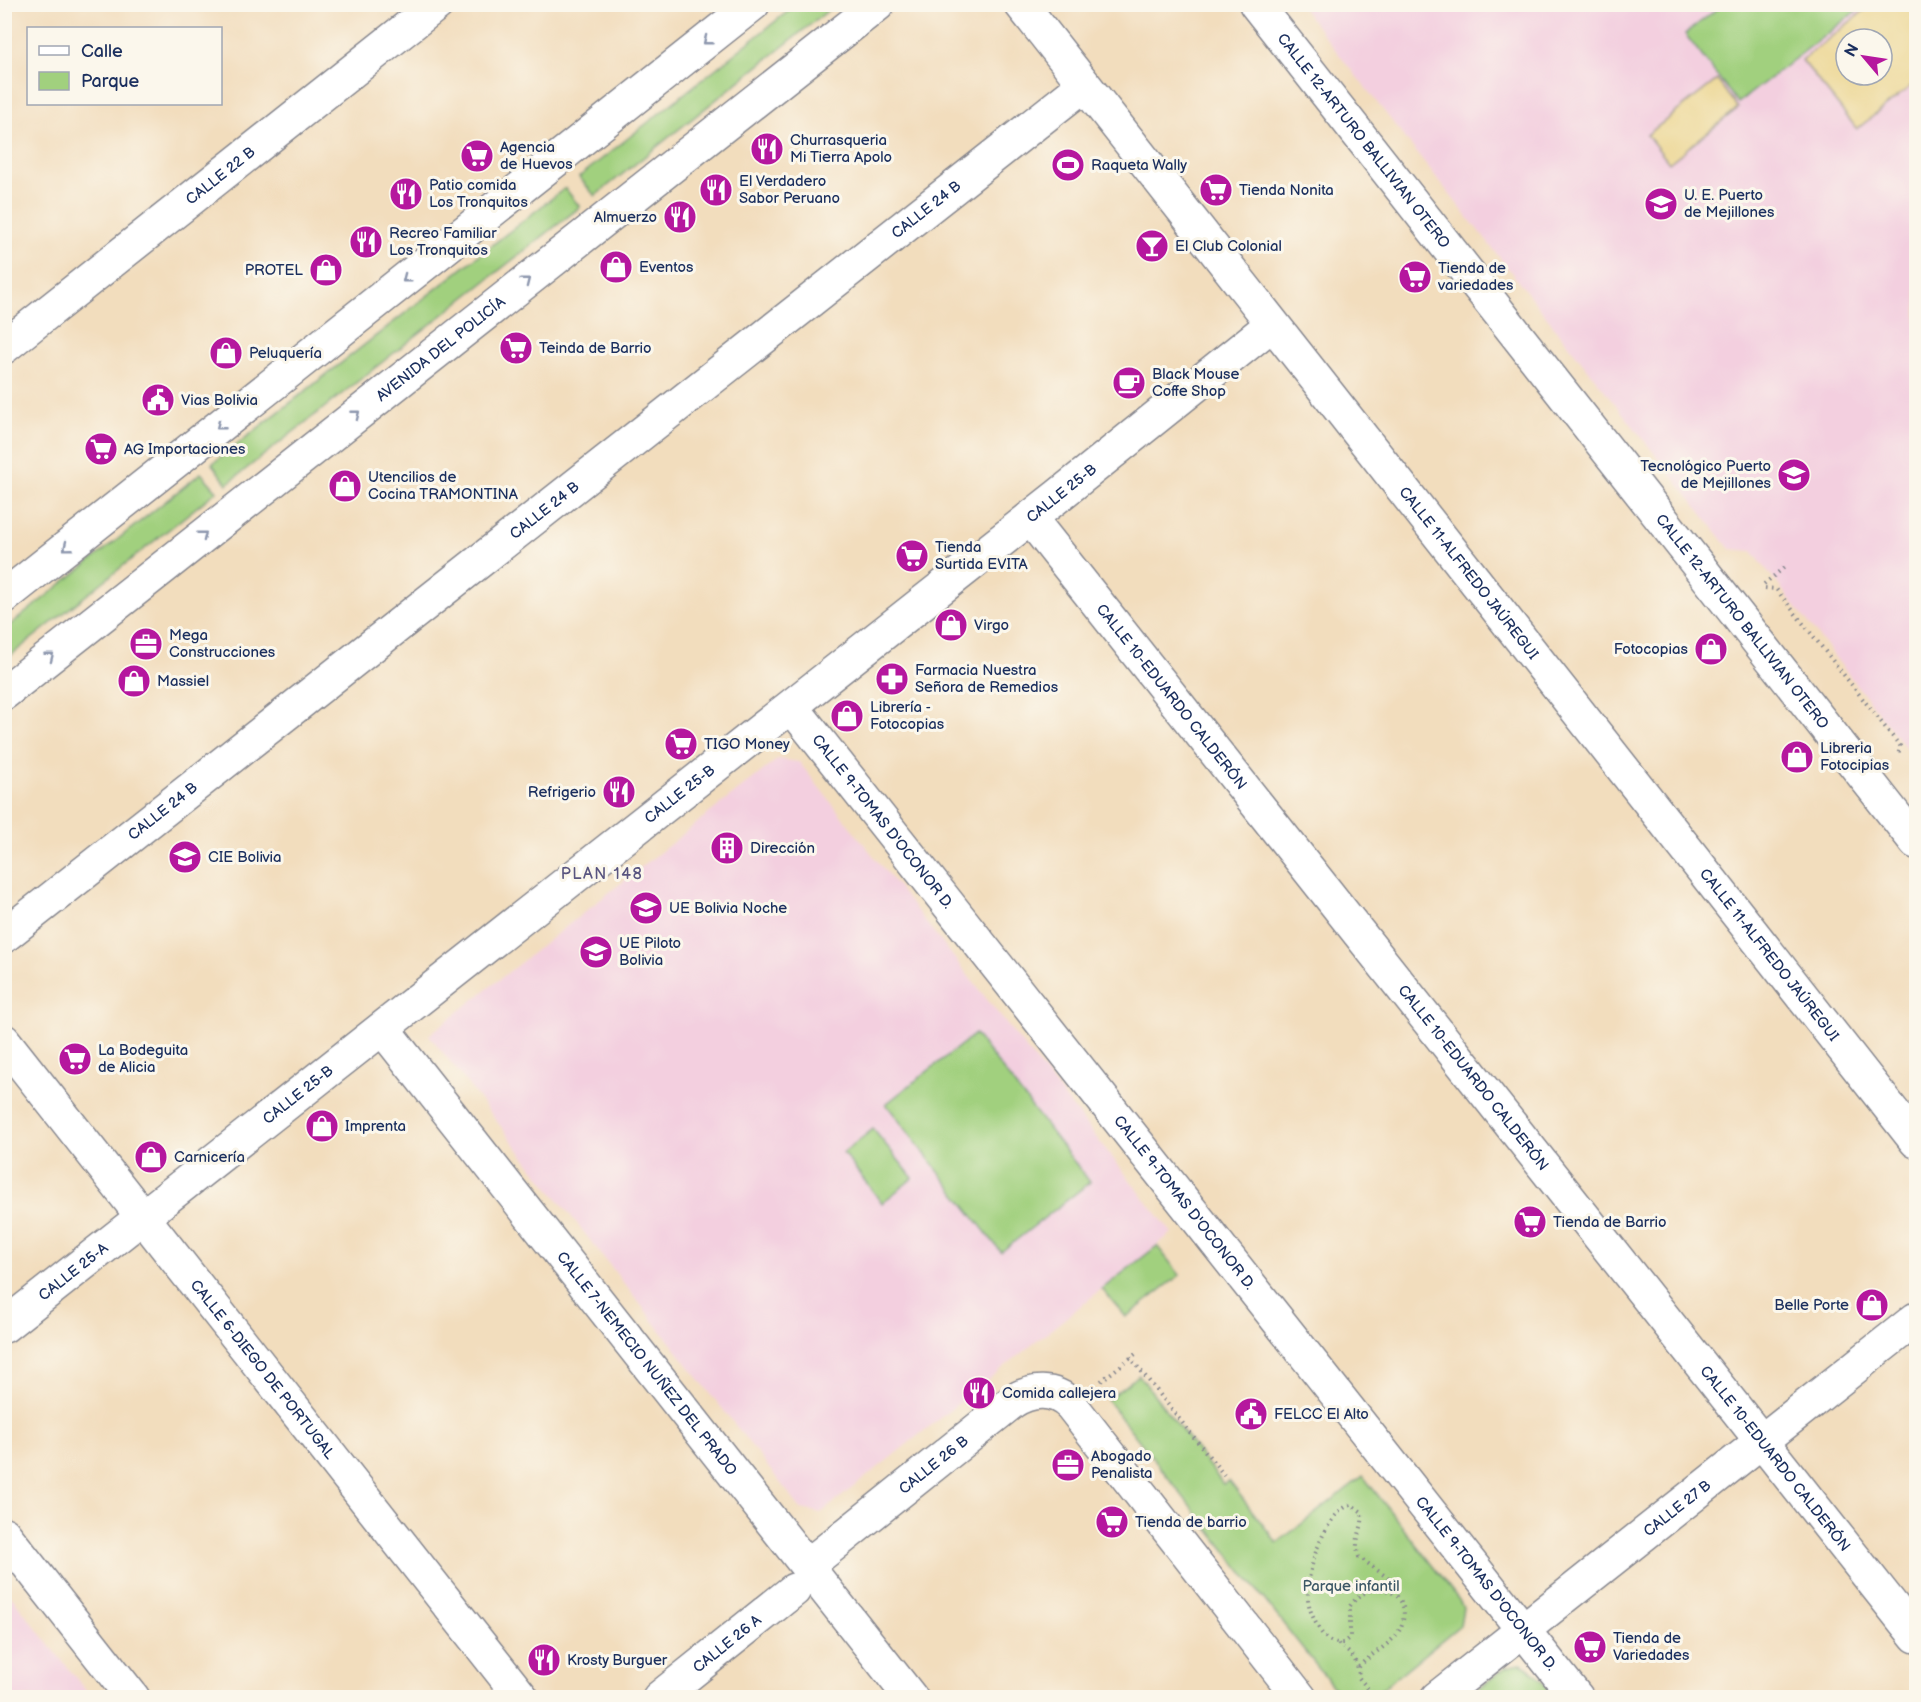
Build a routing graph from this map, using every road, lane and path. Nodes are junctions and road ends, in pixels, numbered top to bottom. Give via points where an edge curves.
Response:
1 (437, 4) edge
2 (753, 4) edge
3 (878, 4) edge
4 (1021, 4) edge
5 (1256, 4) edge
6 (1084, 85) junction
7 (1271, 325) junction
8 (4, 347) edge
9 (1030, 518) junction
10 (1786, 566) dead end
11 (1773, 578) dead end
12 (1776, 589) dead end
13 (4, 597) edge
14 (4, 693) edge
15 (792, 706) junction
16 (1900, 746) dead end
17 (1917, 842) edge
18 (4, 936) edge
19 (383, 1029) junction
20 (4, 1041) edge
21 (1917, 1141) edge
22 (143, 1217) junction
23 (1917, 1319) edge
24 (4, 1326) edge
25 (1137, 1352) dead end
26 (1130, 1357) junction
27 (1096, 1385) dead end
28 (1762, 1441) junction
29 (1224, 1475) dead end
30 (4, 1534) edge
31 (800, 1578) junction
32 (1389, 1591) junction
33 (1522, 1630) junction
34 (1917, 1636) edge
35 (1338, 1643) junction
36 (1359, 1667) junction
37 (133, 1698) edge
38 (522, 1698) edge
39 (659, 1698) edge
40 (910, 1698) edge
41 (1300, 1698) edge
42 (1376, 1698) edge
43 (1437, 1698) edge
44 (1577, 1698) edge

1 - 8 street, CALLE 22 B
2 -> 13 street
14 -> 3 street, AVENIDA DEL POLICÍA
4 - 6 street, CALLE 11-ALFREDO JAÚREGUI
5 - 17 street, CALLE 12-ARTURO BALLIVIAN OTERO
6 - 7 street, CALLE 11-ALFREDO JAÚREGUI
6 - 18 street, CALLE 24 B
7 - 9 street, CALLE 25-B
7 - 21 street, CALLE 11-ALFREDO JAÚREGUI
9 - 15 street, CALLE 25-B
9 - 28 street, CALLE 10-EDUARDO CALDERÓN
10 - 11 path
12 - 16 path
15 - 19 street, CALLE 25-B
15 - 33 street, CALLE 9-TOMAS D'OCONOR D.
19 - 22 street, CALLE 25-B
19 - 31 street, CALLE 7-NEMECIO NUÑEZ DEL PRADO
20 - 22 street, CALLE 6-DIEGO DE PORTUGAL
22 - 24 street, CALLE 25-A
22 - 38 street, CALLE 6-DIEGO DE PORTUGAL
23 - 28 street, CALLE 27 B
25 - 26 path
26 - 27 path
26 - 29 path
28 - 33 street, CALLE 27 B
28 - 34 street, CALLE 10-EDUARDO CALDERÓN
30 - 37 street
31 - 39 street, CALLE 26 A
31 - 40 street, CALLE 7-NEMECIO NUÑEZ DEL PRADO
31 - 41 street, CALLE 26 B via 1022,1396 1046,1392 1067,1402
32 - 35 path via 1371,1588 1356,1597 1350,1606 1350,1637
32 - 35 path via 1388,1578 1359,1557 1356,1540 1363,1522 1362,1512 1347,1506 1323,1532 1308,1588 1315,1622 1327,1639
32 - 36 path via 1403,1610 1402,1626 1397,1635
33 - 43 street, CALLE 27 B
33 - 44 street, CALLE 9-TOMAS D'OCONOR D.
35 - 36 path
36 - 42 path via 1359,1678

